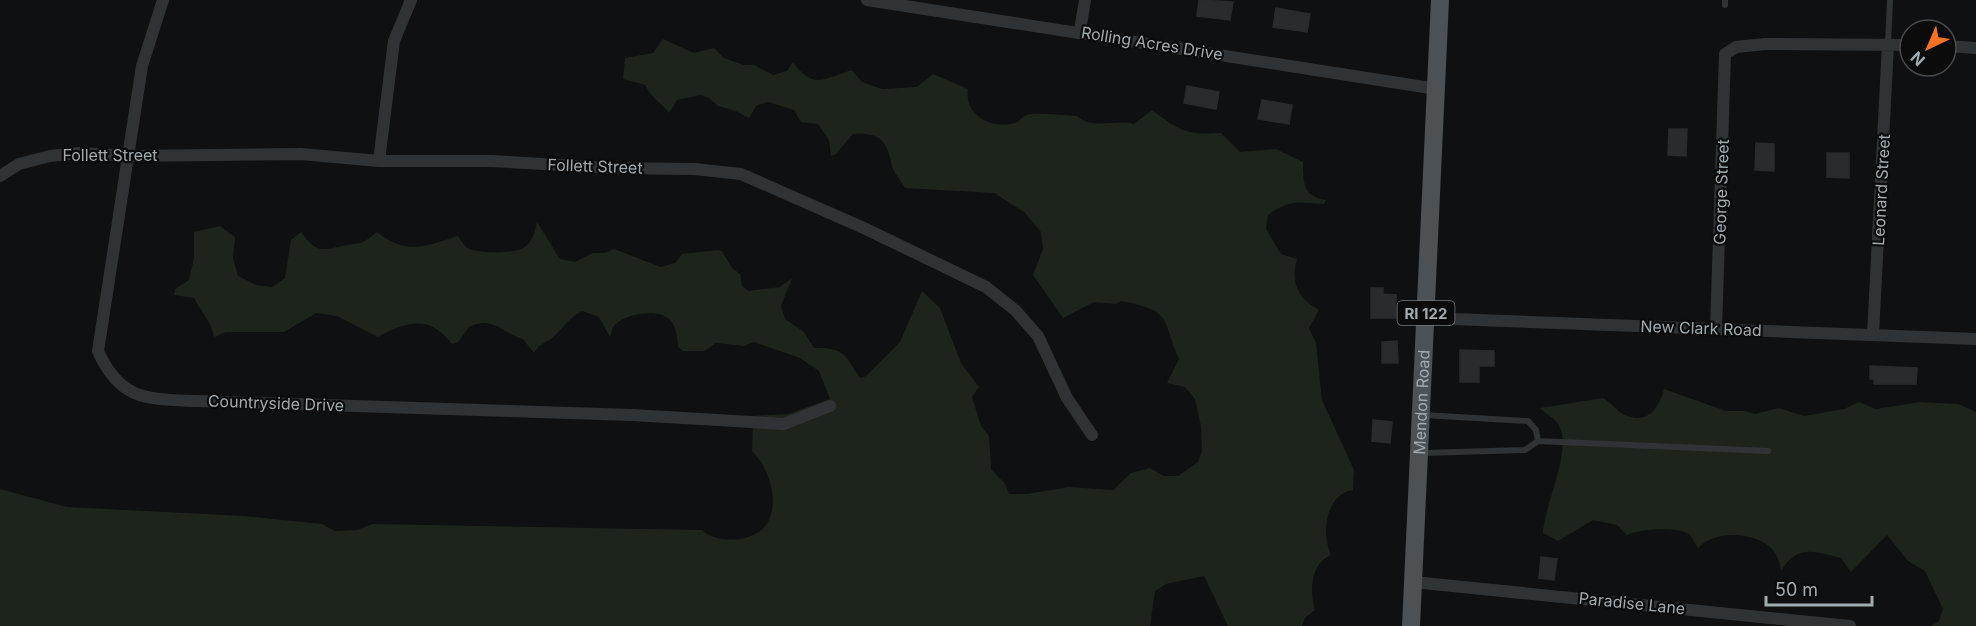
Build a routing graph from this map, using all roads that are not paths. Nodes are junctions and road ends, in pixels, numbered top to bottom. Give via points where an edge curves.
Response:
1 (163, 0) edge
2 (411, 0) edge
3 (867, 0) edge
4 (1085, 0) edge
5 (1440, 0) edge
6 (1890, 0) edge
7 (1080, 31) junction
8 (1888, 44) junction
9 (1898, 44) edge
10 (1958, 47) edge
11 (1976, 48) edge
12 (1437, 89) junction
13 (130, 156) junction
14 (380, 161) junction
15 (0, 176) edge
16 (1426, 318) junction
17 (1716, 329) junction
18 (1873, 335) junction
19 (1976, 339) edge
20 (830, 406) dead end
21 (1420, 415) junction
22 (1092, 435) dead end
23 (1538, 441) junction
24 (1768, 451) dead end
25 (1418, 453) junction
26 (1413, 582) junction
27 (1411, 626) edge
28 (1850, 626) edge

1 - 13 street, Countryside Drive via 142,66
2 - 14 street via 394,41
3 - 7 street, Rolling Acres Drive
4 - 7 street
5 - 12 main road, Mendon Road / RI 122
6 - 8 lane
7 - 12 street, Rolling Acres Drive
8 - 9 street
8 - 17 street, George Street via 1765,44 1736,47 1725,54
8 - 18 street, Leonard Street
10 - 11 street
12 - 16 main road, Mendon Road / RI 122
13 - 14 street, Follett Street via 301,154
13 - 15 street, Follett Street via 50,156 19,164
13 - 20 street, Countryside Drive via 98,351 107,370 130,393 148,399 632,415 784,424
14 - 22 street, Follett Street via 492,161 741,174 986,287 1015,310 1038,336 1067,398
16 - 17 street, New Clark Road
16 - 21 main road, Mendon Road / RI 122
17 - 18 street, New Clark Road
18 - 19 street, New Clark Road
21 - 23 lane via 1528,421 1536,430
21 - 25 main road, Mendon Road / RI 122
23 - 24 lane
23 - 25 lane via 1525,450
25 - 26 main road, Mendon Road / RI 122
26 - 27 main road, Mendon Road / RI 122
26 - 28 street, Paradise Lane

